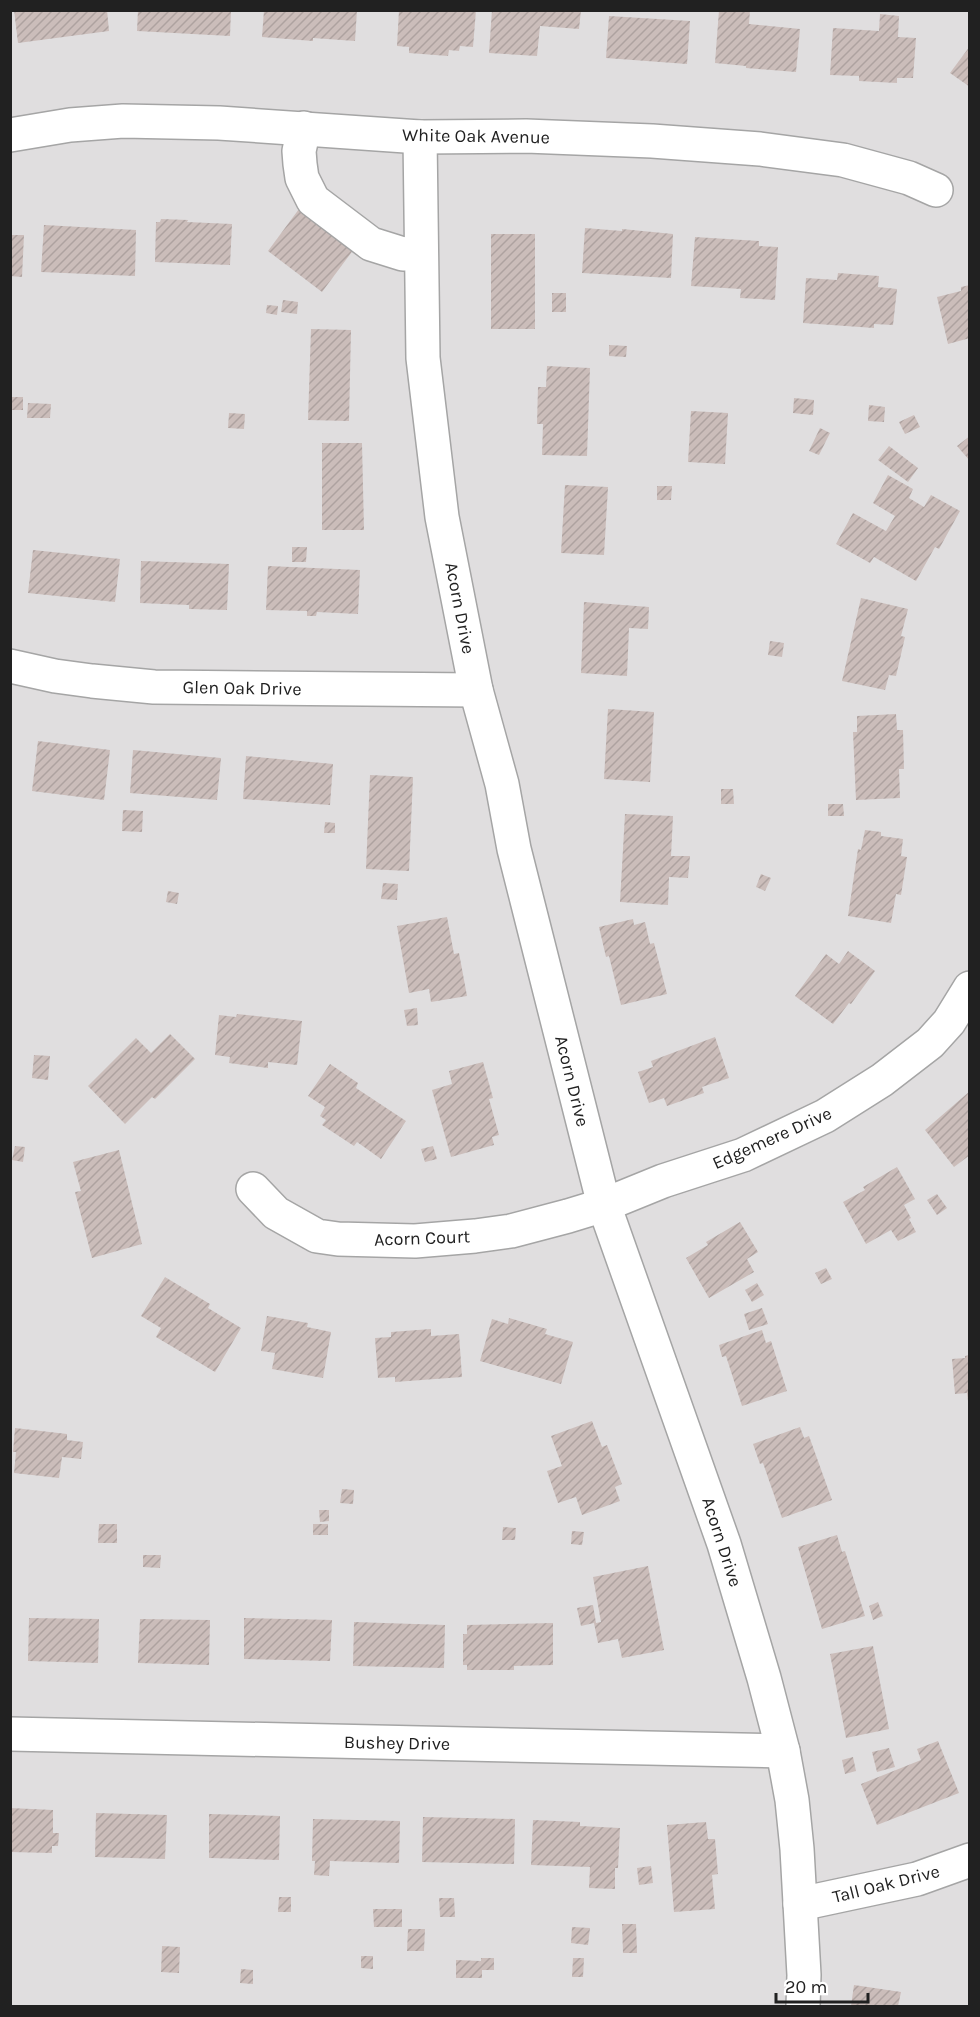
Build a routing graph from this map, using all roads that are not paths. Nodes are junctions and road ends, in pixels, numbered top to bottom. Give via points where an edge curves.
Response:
1 (304, 128) junction
2 (10, 135) edge
3 (420, 137) junction
4 (936, 190) dead end
5 (421, 252) junction
6 (10, 666) edge
7 (476, 690) junction
8 (969, 988) edge
9 (253, 1189) dead end
10 (604, 1205) junction
11 (10, 1734) edge
12 (783, 1751) junction
13 (969, 1860) edge
14 (800, 1904) junction
15 (803, 2007) edge

1 - 2 street, White Oak Avenue via 123,121
1 - 3 street, White Oak Avenue
1 - 5 street via 300,164 313,200 371,244 403,254
3 - 4 street, White Oak Avenue via 585,138 795,153 883,170
3 - 5 street, Acorn Drive
5 - 7 street, Acorn Drive via 423,358 442,517
6 - 7 street, Glen Oak Drive via 56,676 154,687
7 - 10 street, Acorn Drive
8 - 10 street, Edgemere Drive via 949,1022 930,1043 853,1100 743,1155
9 - 10 street, Acorn Court via 276,1213 316,1236 368,1240 415,1241 511,1231
10 - 12 street, Acorn Drive via 724,1544
11 - 12 street, Bushey Drive
12 - 14 street, Acorn Drive via 792,1800
13 - 14 street, Tall Oak Drive via 917,1879
14 - 15 street, Acorn Drive

